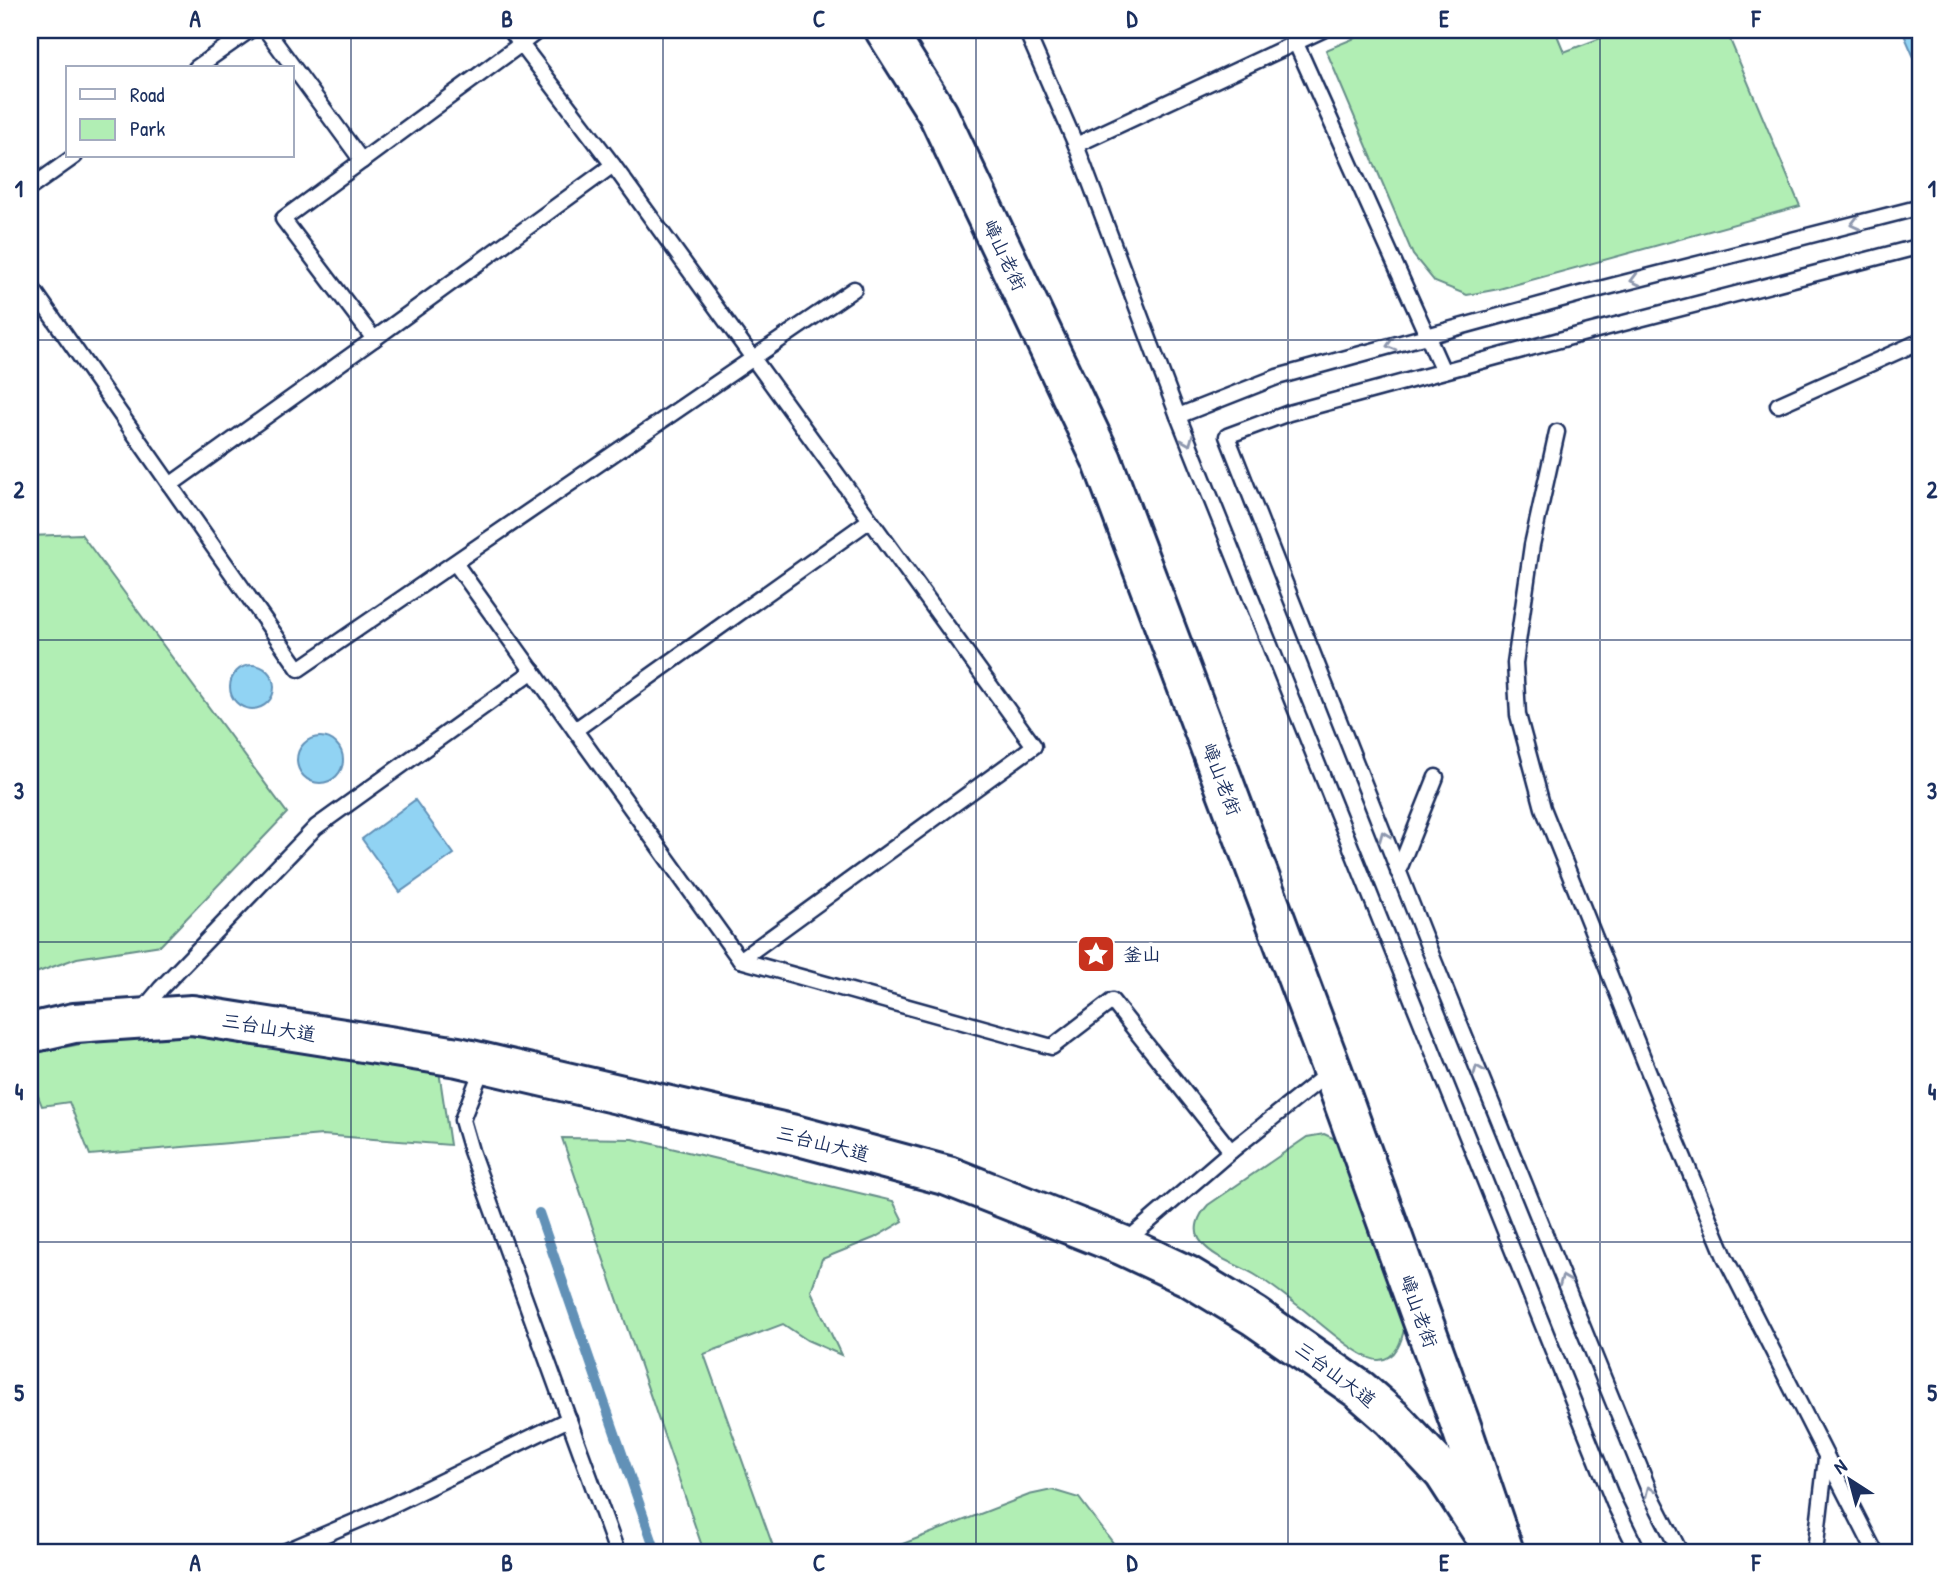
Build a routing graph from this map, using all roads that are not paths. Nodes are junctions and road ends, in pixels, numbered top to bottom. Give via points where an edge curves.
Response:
1 (250, 30) edge
2 (265, 30) edge
3 (510, 30) edge
4 (539, 30) edge
5 (885, 30) edge
6 (1026, 30) edge
7 (1323, 30) edge
8 (1293, 36) edge
9 (520, 44) junction
10 (199, 66) edge
11 (292, 66) edge
12 (294, 69) edge
13 (1076, 145) junction
14 (72, 158) edge
15 (362, 161) junction
16 (613, 165) junction
17 (30, 188) edge
18 (1921, 207) edge
19 (1921, 246) edge
20 (30, 285) edge
21 (854, 289) dead end
22 (1426, 335) junction
23 (374, 339) junction
24 (1921, 341) edge
25 (753, 358) junction
26 (1443, 371) junction
27 (1778, 405) dead end
28 (1178, 416) junction
29 (1557, 432) dead end
30 (170, 485) junction
31 (870, 520) junction
32 (455, 563) junction
33 (533, 671) junction
34 (575, 730) junction
35 (1436, 777) dead end
36 (1398, 872) junction
37 (740, 960) junction
38 (136, 1019) junction
39 (30, 1033) edge
40 (485, 1062) junction
41 (1332, 1070) junction
42 (1231, 1151) junction
43 (1122, 1245) junction
44 (569, 1419) junction
45 (1826, 1458) junction
46 (284, 1552) edge
47 (617, 1552) edge
48 (1495, 1552) edge
49 (1504, 1552) edge
50 (1638, 1552) edge
51 (1680, 1552) edge
52 (1815, 1552) edge
53 (1875, 1552) edge

1 - 10 lane
2 - 11 lane
3 - 9 lane
4 - 9 lane
5 - 41 street, 嶂山老街 via 938,114 1102,460
6 - 13 lane
7 - 8 lane
8 - 13 lane
8 - 22 lane
9 - 15 lane
9 - 16 lane
12 - 15 lane
13 - 28 lane
14 - 17 lane
15 - 23 lane via 283,219
16 - 23 lane
16 - 25 lane
18 -> 22 lane
19 - 26 lane
20 - 30 lane
21 - 25 lane
22 - 26 lane
22 -> 28 lane via 1277,377
23 - 30 lane
24 - 27 lane
25 - 31 lane
25 - 32 lane
36 -> 26 lane via 1227,436 1289,412
28 -> 50 lane via 1609,1491
29 - 45 lane via 1532,545 1515,663 1518,715 1543,808 1669,1123 1725,1256
30 - 32 lane via 299,669
31 - 34 lane
31 - 37 lane via 1034,746
32 - 33 lane
33 - 34 lane
33 - 38 lane via 316,827
34 - 37 lane
35 - 36 lane
51 -> 36 lane via 1651,1495
37 - 42 lane via 1052,1047 1112,1001
38 - 39 street, 三台山大道 via 74,1023
38 - 40 street, 三台山大道 via 192,1015
40 - 43 street, 三台山大道 via 948,1176
40 - 44 lane via 462,1120
41 - 42 lane
41 - 49 street, 嶂山老街
42 - 43 lane
43 - 48 street, 三台山大道 via 1223,1296 1360,1390 1444,1474
44 - 46 lane
44 - 47 lane
45 - 52 lane
45 - 53 lane

